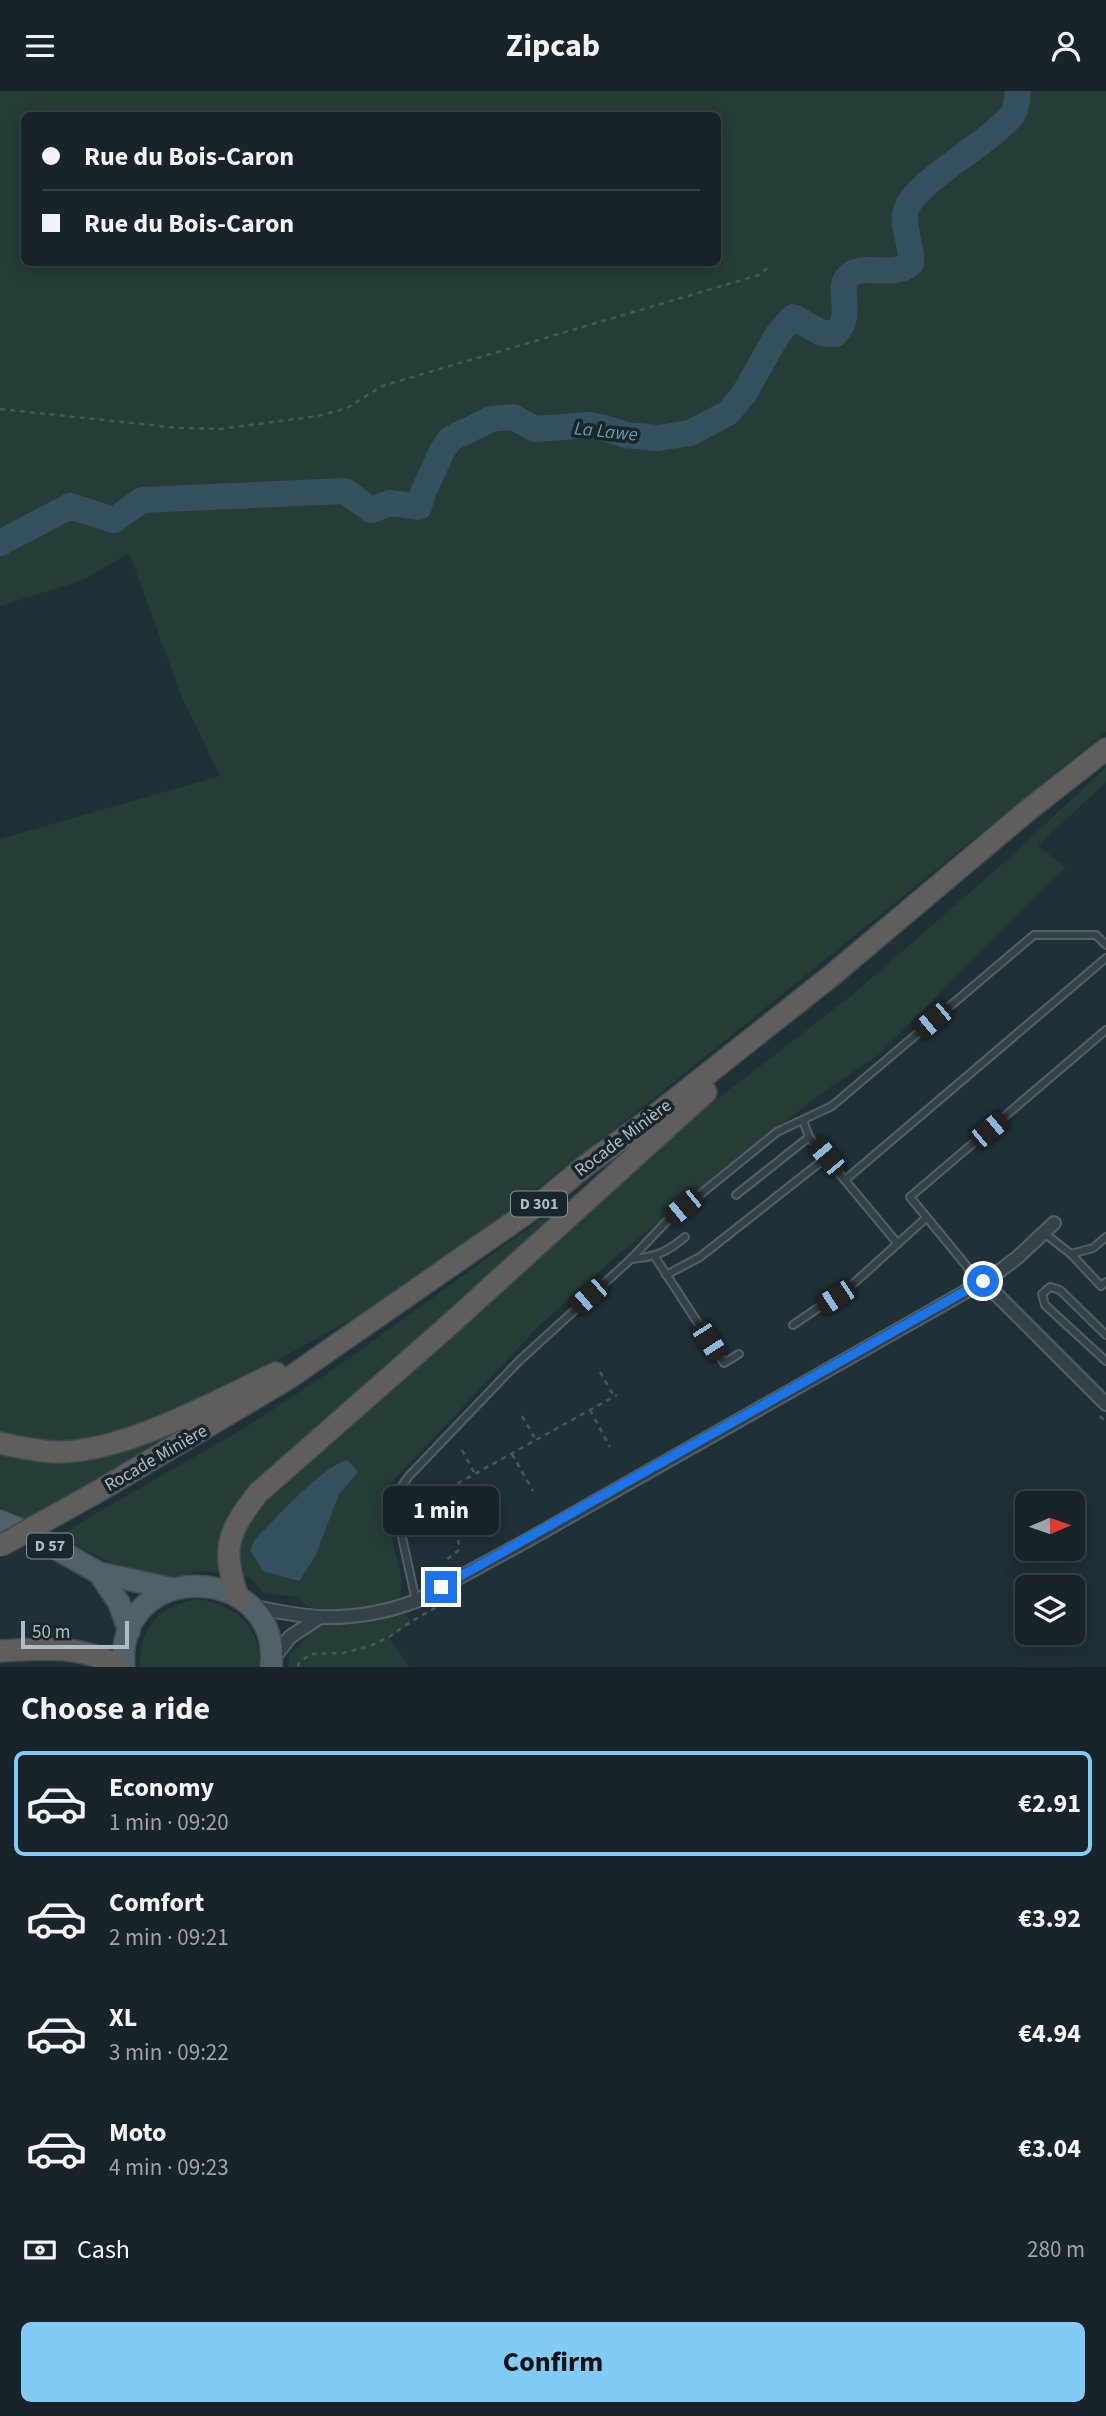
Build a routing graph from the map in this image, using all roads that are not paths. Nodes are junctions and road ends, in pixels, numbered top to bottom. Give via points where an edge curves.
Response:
1 (1106, 749) edge
2 (1106, 945) edge
3 (1106, 958) edge
4 (831, 976) junction
5 (1106, 1030) edge
6 (803, 1120) junction
7 (809, 1137) junction
8 (827, 1157) junction
9 (845, 1180) junction
10 (736, 1195) dead end
11 (926, 1218) junction
12 (1049, 1228) joint
13 (685, 1237) dead end
14 (1106, 1237) edge
15 (898, 1244) junction
16 (1071, 1254) junction
17 (654, 1257) junction
18 (631, 1259) junction
19 (666, 1275) junction
20 (981, 1282) junction
21 (1106, 1282) edge
22 (793, 1325) dead end
23 (1106, 1335) edge
24 (347, 1339) junction
25 (739, 1354) dead end
26 (1106, 1361) edge
27 (1103, 1397) edge
28 (0, 1443) edge
29 (0, 1521) edge
30 (0, 1546) edge
31 (99, 1573) junction
32 (173, 1589) junction
33 (416, 1601) junction
34 (244, 1602) junction
35 (320, 1616) junction
36 (128, 1632) junction
37 (0, 1651) edge
38 (271, 1664) edge
39 (118, 1667) edge
40 (124, 1667) edge

1 - 4 highway, Rocade Minière / D 301
2 - 6 lane via 1096,935 1034,935 832,1106
3 - 9 lane
4 - 24 highway, Rocade Minière / D 301 via 538,1205
4 - 34 highway via 258,1493 239,1517 228,1553 229,1573
5 - 11 lane via 910,1197
6 - 7 lane
6 - 18 lane via 757,1148 665,1223
7 - 8 lane
7 - 10 lane
8 - 9 lane
8 - 19 lane via 700,1257
9 - 15 lane
11 - 15 lane
11 - 20 lane
12 - 16 lane
12 - 20 street
13 - 17 lane
14 - 16 lane via 1093,1248
15 - 22 lane via 845,1290
16 - 21 lane via 1101,1286
17 - 18 lane
17 - 19 lane
18 - 33 lane via 520,1360 399,1490 396,1515
19 - 25 lane via 723,1363
20 - 27 street
20 - 33 street
23 - 26 lane via 1060,1290 1050,1287 1042,1294 1045,1305
24 - 28 highway via 122,1440 59,1451
24 - 30 highway, Rocade Minière / D 301, bridge via 233,1413
29 - 31 main road, D 57
31 - 32 main road, D 57
31 - 36 main road, D 57 via 119,1603
32 - 34 main road via 213,1586
32 - 36 main road via 141,1610
33 - 35 street via 377,1612
34 - 35 street
34 - 38 main road via 258,1616 268,1637
35 - 38 street via 290,1637
36 - 40 main road
37 - 39 highway via 50,1649 94,1654

